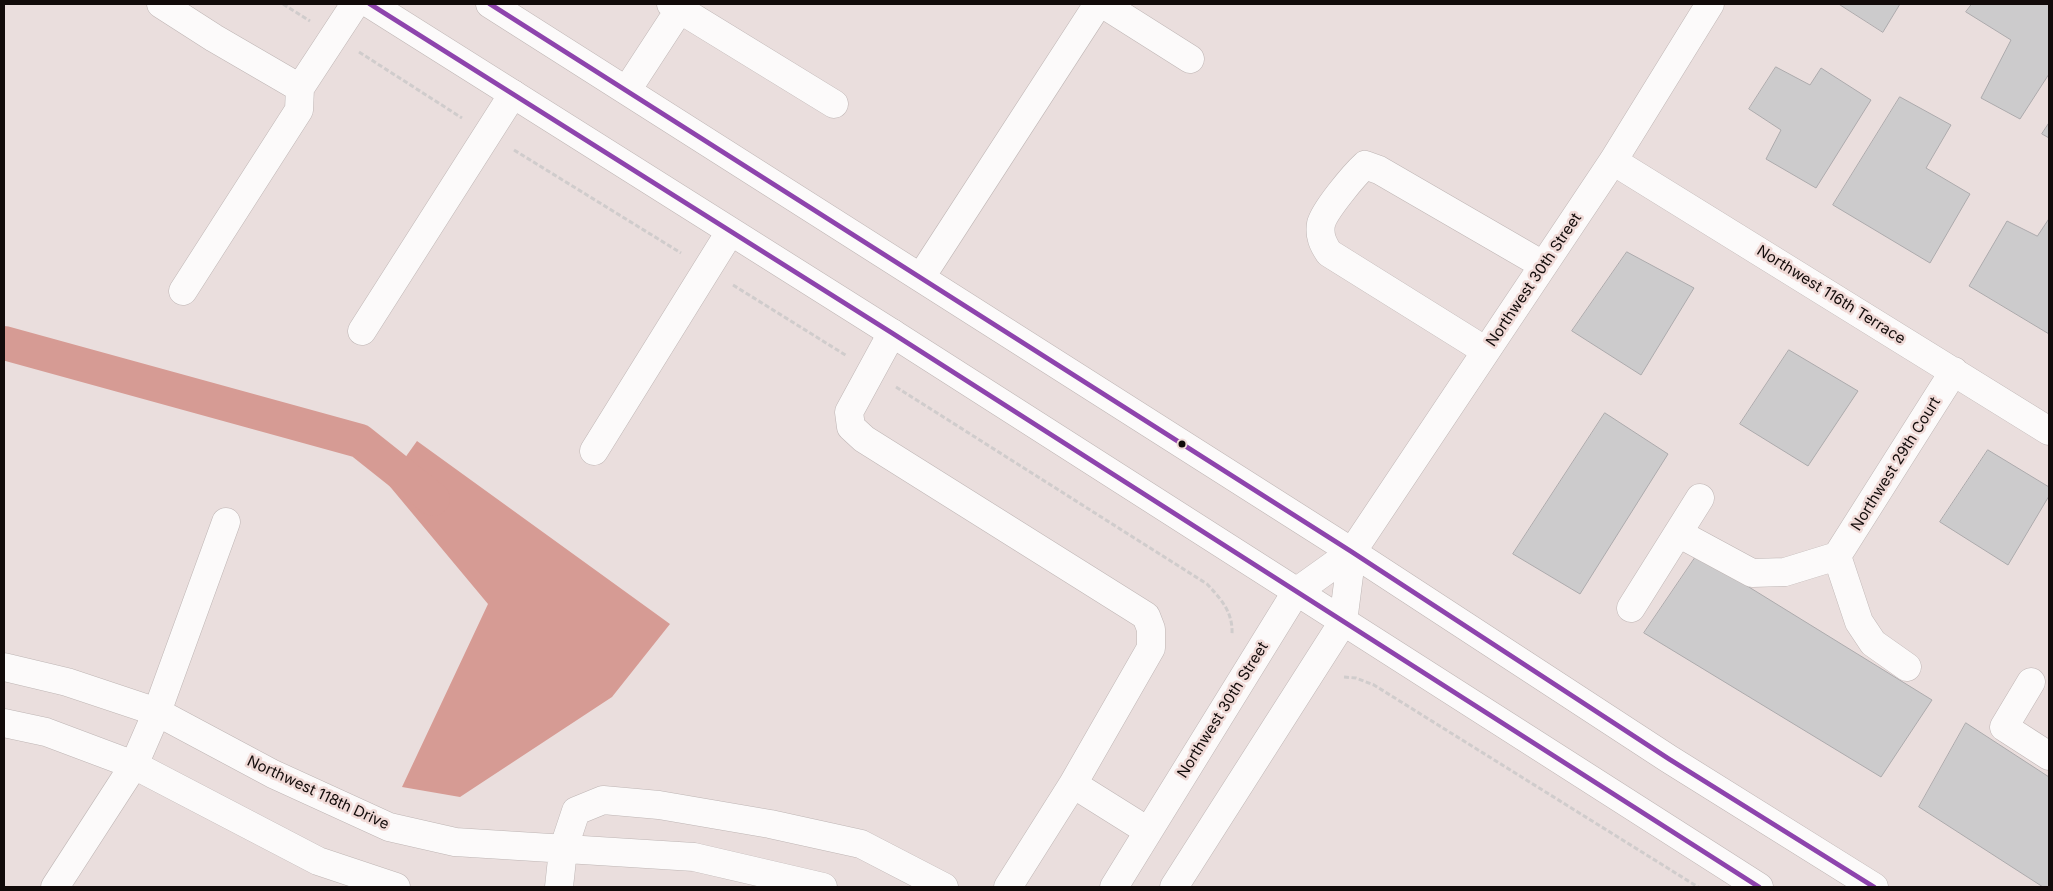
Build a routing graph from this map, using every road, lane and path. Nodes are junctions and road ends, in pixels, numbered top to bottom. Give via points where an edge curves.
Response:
1 (161, 4) edge
2 (355, 4) edge
3 (370, 4) edge
4 (490, 4) edge
5 (1098, 4) edge
6 (1104, 4) edge
7 (1710, 4) edge
8 (678, 6) edge
9 (1190, 59) dead end
10 (300, 88) junction
11 (627, 90) junction
12 (513, 94) junction
13 (834, 104) dead end
14 (1613, 161) junction
15 (730, 232) junction
16 (1544, 265) junction
17 (921, 277) junction
18 (184, 291) dead end
19 (362, 331) dead end
20 (892, 333) junction
21 (1486, 351) junction
22 (1954, 371) junction
23 (2049, 431) edge
24 (594, 451) dead end
25 (1700, 498) dead end
26 (226, 522) dead end
27 (1678, 533) junction
28 (1352, 552) junction
29 (1837, 556) junction
30 (1296, 592) junction
31 (1630, 608) dead end
32 (1343, 622) junction
33 (4, 667) edge
34 (1907, 667) dead end
35 (1314, 670) junction
36 (2031, 682) dead end
37 (157, 712) junction
38 (4, 723) edge
39 (2049, 756) edge
40 (134, 765) junction
41 (1073, 784) junction
42 (1148, 831) junction
43 (563, 850) junction
44 (55, 887) edge
45 (396, 887) edge
46 (559, 887) edge
47 (823, 887) edge
48 (944, 887) edge
49 (1008, 887) edge
50 (1114, 887) edge
51 (1174, 887) edge
52 (1698, 887) edge
53 (1759, 887) edge
54 (1874, 887) edge

1 - 10 street
2 - 10 street
3 - 12 street
4 - 11 street
5 - 17 street
6 - 9 street
7 - 14 street, Northwest 30th Street
8 - 11 street
8 - 13 street
10 - 18 street via 299,110
11 - 17 street
12 - 15 street
12 - 19 street
14 - 16 street, Northwest 30th Street
14 - 22 street, Northwest 116th Terrace
15 - 20 street
15 - 24 street
16 - 21 street, Northwest 30th Street
16 - 21 street via 1379,170 1365,165 1352,177 1321,223 1322,242 1329,253
17 - 28 street
20 - 30 street
20 - 41 street via 849,412 851,427 864,439 1146,616 1151,629 1151,648
21 - 28 street, Northwest 30th Street
22 - 23 street, Northwest 116th Terrace
22 - 29 street, Northwest 29th Court
25 - 27 street
26 - 37 street
27 - 29 street via 1752,573 1785,572
27 - 31 street
28 - 30 street, Northwest 30th Street
28 - 32 street, Northwest 30th Street
28 - 54 street via 1669,759
29 - 34 street via 1858,622 1873,643
30 - 32 street
30 - 42 street, Northwest 30th Street
32 - 35 street, Northwest 30th Street
32 - 53 street
33 - 37 street, Northwest 118th Drive via 66,682
35 - 51 street, Northwest 30th Street
35 - 52 path via 1328,679 1356,678 1374,685
36 - 39 street via 2004,727
37 - 40 street
37 - 43 street, Northwest 118th Drive via 273,774 389,828 455,842
38 - 40 street via 46,732
40 - 44 street
40 - 45 street via 318,861
41 - 42 street
41 - 49 street
42 - 50 street, Northwest 30th Street
43 - 46 street
43 - 47 street, Northwest 118th Drive via 694,857
43 - 48 street via 576,811 603,800 659,805 861,844

